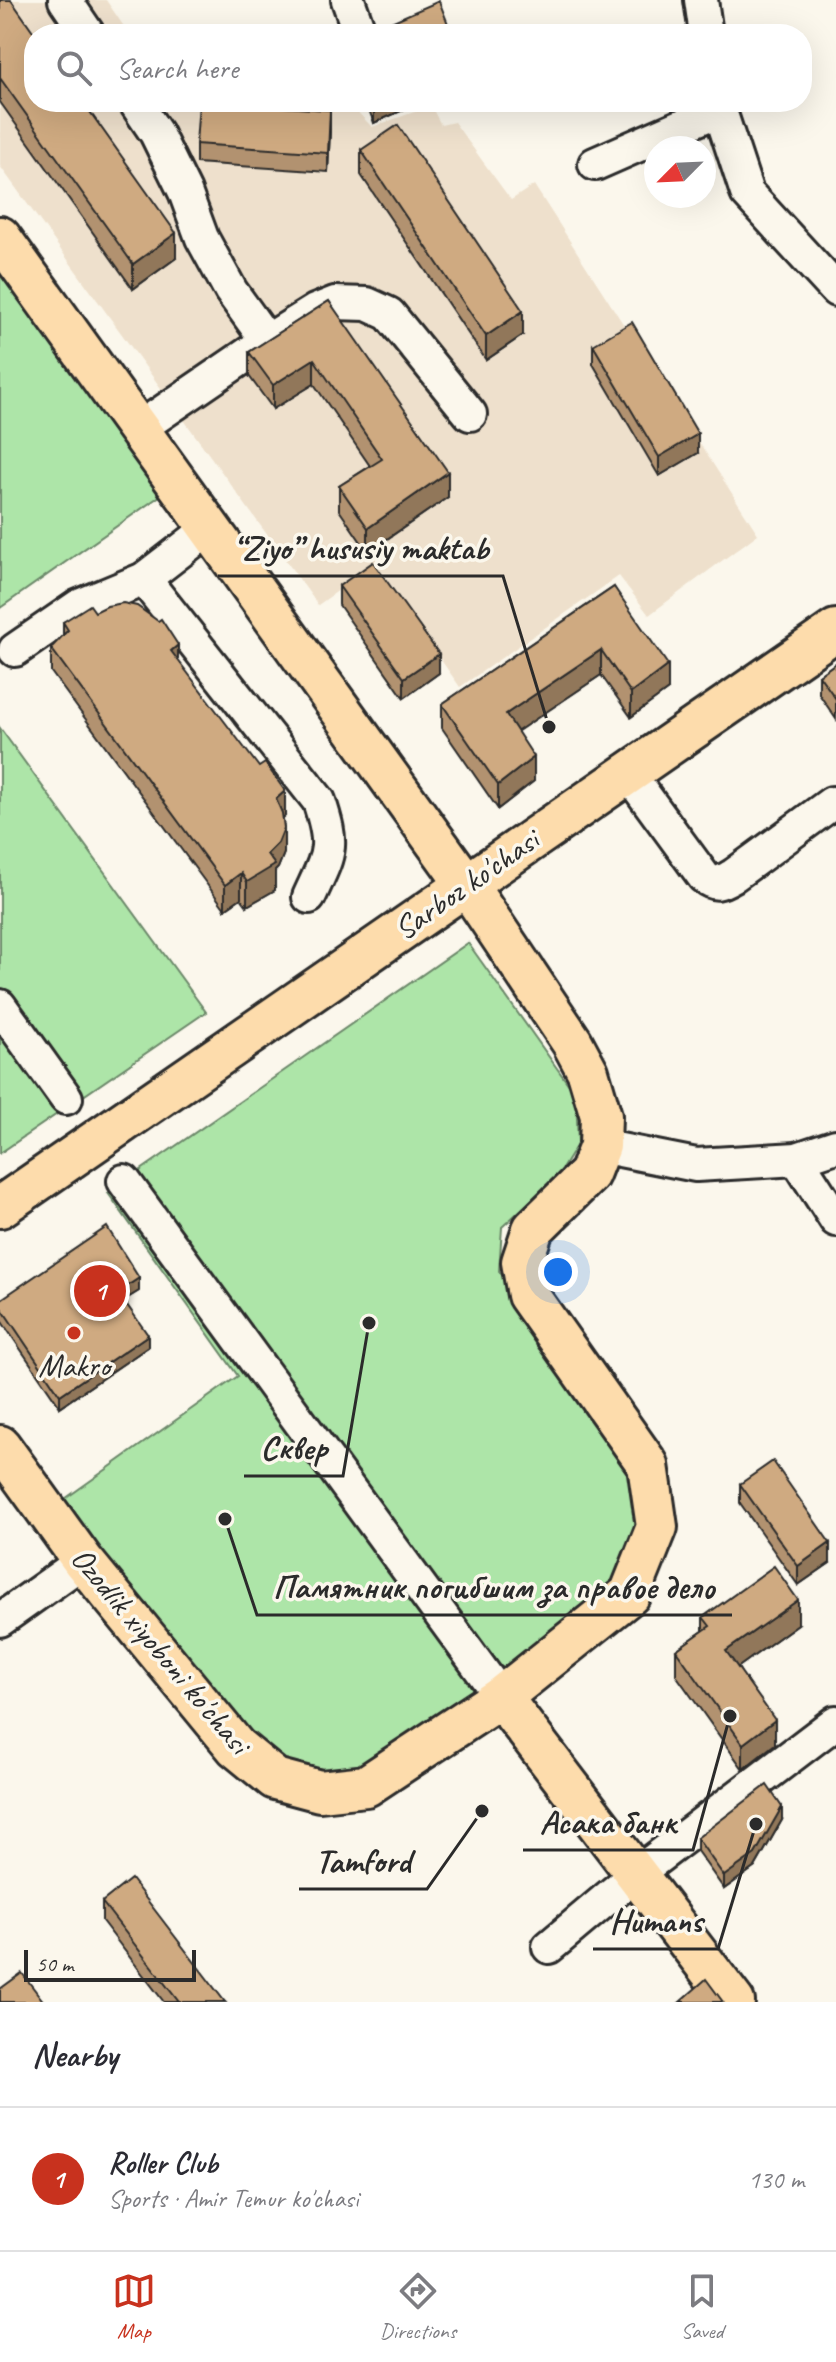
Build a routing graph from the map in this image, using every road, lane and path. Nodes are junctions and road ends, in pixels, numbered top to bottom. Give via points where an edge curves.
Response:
1 (65, 0) edge
2 (348, 0) edge
3 (701, 0) edge
4 (81, 24) edge
5 (356, 24) edge
6 (705, 24) edge
7 (142, 112) edge
8 (704, 112) edge
9 (719, 112) edge
10 (595, 164) dead end
11 (0, 237) edge
12 (836, 290) edge
13 (267, 341) junction
14 (470, 414) dead end
15 (138, 429) junction
16 (210, 528) junction
17 (144, 579) junction
18 (836, 630) edge
19 (15, 650) dead end
20 (628, 773) junction
21 (832, 803) dead end
22 (466, 884) junction
23 (309, 897) dead end
24 (6, 1026) edge
25 (66, 1098) dead end
26 (600, 1146) junction
27 (836, 1146) edge
28 (797, 1159) junction
29 (124, 1181) dead end
30 (0, 1207) edge
31 (836, 1220) edge
32 (0, 1446) edge
33 (83, 1561) junction
34 (0, 1620) edge
35 (501, 1697) junction
36 (836, 1722) edge
37 (636, 1874) junction
38 (549, 1947) dead end
39 (734, 2002) edge

1 - 4 street
2 - 5 street
3 - 6 street
7 - 13 street via 185,192 202,238
8 - 10 street
9 - 12 street via 747,193
11 - 15 main road, Ozodlik xiyoboni ko'chasi
13 - 14 street via 335,303 367,304 389,314
13 - 15 street
15 - 16 main road, Ozodlik xiyoboni ko'chasi
16 - 17 street
16 - 22 main road, Ozodlik xiyoboni ko'chasi
17 - 19 street via 79,606
17 - 23 street via 319,801 329,831 329,855
18 - 20 main road, Sarboz ko'chasi
20 - 21 street via 710,883 734,875
20 - 22 main road, Sarboz ko'chasi
22 - 26 main road, Ozodlik xiyoboni ko'chasi via 588,1072 601,1116
22 - 30 main road, Sarboz ko'chasi
24 - 25 street
26 - 28 street via 696,1165
26 - 35 main road, Ozodlik xiyoboni ko'chasi via 589,1174 533,1229 522,1262 528,1295 648,1465 657,1527 630,1594
27 - 28 street
28 - 31 street
29 - 35 street
32 - 33 main road, Ozodlik xiyoboni ko'chasi
33 - 34 street
33 - 35 main road, Ozodlik xiyoboni ko'chasi via 236,1747 275,1779 320,1791 366,1786
35 - 37 main road
36 - 37 street
37 - 38 street
37 - 39 main road

